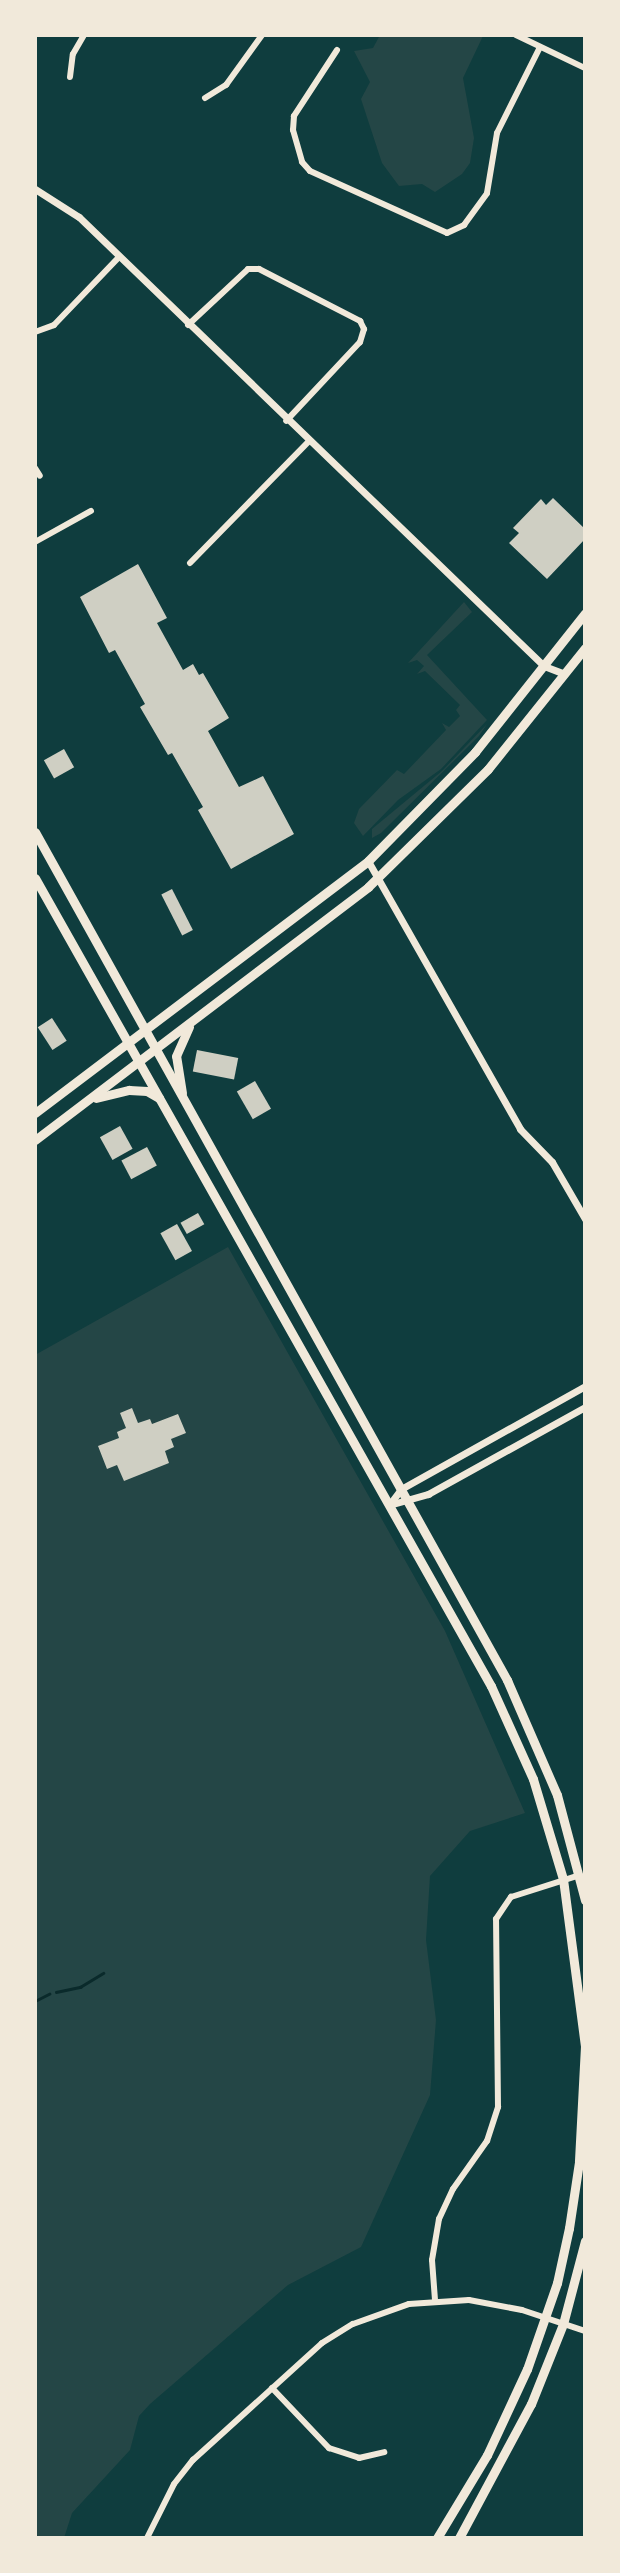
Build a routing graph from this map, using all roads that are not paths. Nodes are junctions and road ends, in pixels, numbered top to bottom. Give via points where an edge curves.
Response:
1 (84, 35) edge
2 (262, 35) edge
3 (516, 35) edge
4 (540, 47) junction
5 (337, 50) dead end
6 (585, 68) edge
7 (70, 77) dead end
8 (205, 98) dead end
9 (35, 189) edge
10 (120, 256) junction
11 (188, 325) junction
12 (35, 332) edge
13 (286, 421) junction
14 (308, 442) junction
15 (35, 468) edge
16 (40, 476) dead end
17 (91, 511) dead end
18 (35, 542) edge
19 (190, 563) dead end
20 (585, 613) edge
21 (585, 648) edge
22 (544, 666) junction
23 (565, 674) junction
24 (35, 832) edge
25 (368, 861) junction
26 (35, 878) edge
27 (378, 878) junction
28 (191, 1022) junction
29 (144, 1032) junction
30 (128, 1043) junction
31 (155, 1050) junction
32 (140, 1063) junction
33 (88, 1101) junction
34 (187, 1109) junction
35 (170, 1111) junction
36 (35, 1113) edge
37 (35, 1140) edge
38 (585, 1219) edge
39 (585, 1386) edge
40 (585, 1407) edge
41 (401, 1489) junction
42 (409, 1503) junction
43 (389, 1505) junction
44 (580, 1875) junction
45 (563, 1879) junction
46 (585, 1900) edge
47 (585, 2241) edge
48 (435, 2300) junction
49 (547, 2317) junction
50 (563, 2324) junction
51 (585, 2331) edge
52 (272, 2388) junction
53 (384, 2452) dead end
54 (147, 2538) edge
55 (437, 2538) edge
56 (459, 2538) edge

1 - 7 street via 73,54
2 - 8 street via 226,85
3 - 4 street
4 - 5 street via 497,134 487,193 464,225 447,233 310,171 302,162 294,116
4 - 6 street
9 - 10 street via 79,217
10 - 11 street
10 - 12 street via 54,325
11 - 13 street
11 - 13 street via 248,270 259,270 360,321 364,329 360,342
13 - 14 street
14 - 19 street
14 - 22 street
15 - 16 street
17 - 18 street
20 - 22 main road
21 - 23 main road
22 - 23 street
22 - 25 main road via 475,752
23 - 27 main road via 488,769
24 - 29 main road
25 - 27 street
25 - 29 main road
26 - 30 main road
27 - 28 main road
27 - 38 street via 520,1129 552,1162
28 - 31 main road
28 - 34 main road via 176,1056
29 - 30 main road
29 - 31 main road
30 - 32 main road
30 - 36 main road
31 - 32 main road
31 - 34 main road
32 - 33 main road
32 - 35 main road
33 - 35 main road via 123,1090 143,1090 154,1093
33 - 37 main road
34 - 41 main road
35 - 43 main road
39 - 41 street
40 - 42 street
41 - 42 main road
41 - 43 street
42 - 43 street
42 - 44 main road via 514,1693 544,1759
43 - 45 main road via 506,1718 533,1779
44 - 45 street
44 - 46 main road
45 - 48 street via 511,1897 496,1919 498,2107 487,2141 453,2189 439,2219 432,2260
45 - 49 main road via 580,1986 584,2102 569,2228
47 - 50 main road
48 - 49 street via 489,2303
48 - 52 street via 398,2307 353,2324 322,2343
49 - 50 street
49 - 55 main road via 487,2455
50 - 51 street
50 - 56 main road via 506,2457
52 - 53 street via 329,2448 359,2458
52 - 54 street via 184,2471

